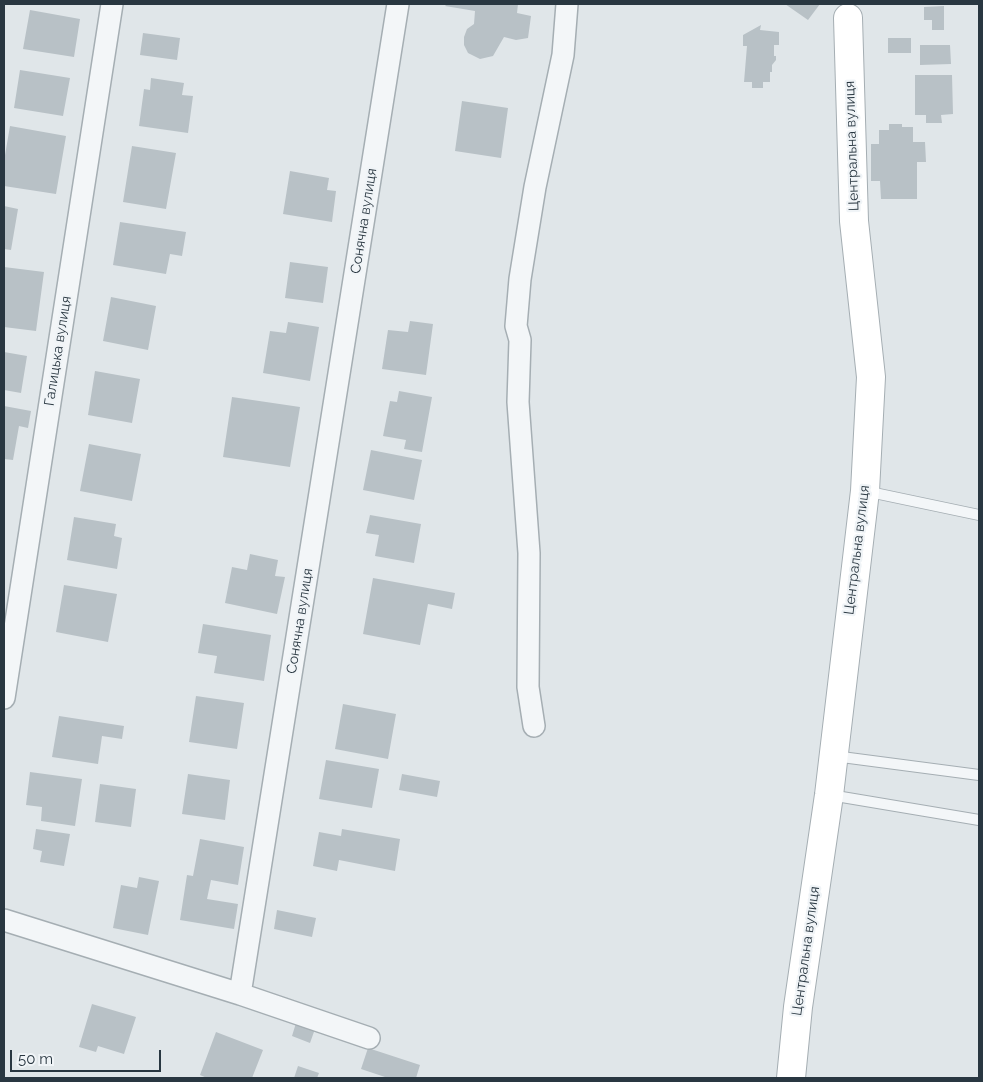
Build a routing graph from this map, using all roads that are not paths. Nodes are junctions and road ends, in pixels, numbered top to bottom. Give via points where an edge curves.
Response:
1 (112, 4) edge
2 (398, 4) edge
3 (566, 4) edge
4 (848, 18) dead end
5 (865, 491) junction
6 (979, 515) edge
7 (4, 698) edge
8 (534, 726) dead end
9 (833, 756) junction
10 (979, 775) edge
11 (829, 795) junction
12 (979, 820) edge
13 (4, 920) edge
14 (240, 994) junction
15 (369, 1038) dead end
16 (791, 1078) edge

1 - 7 street, Галицька вулиця
2 - 14 street, Сонячна вулиця
3 - 8 street via 563,55 535,187 516,326 520,340 518,402 529,553 528,687
4 - 5 main road, Центральна вулиця via 854,221 871,377
5 - 6 lane
5 - 9 main road, Центральна вулиця
9 - 10 lane
9 - 11 main road, Центральна вулиця
11 - 12 lane
11 - 16 main road, Центральна вулиця via 798,1007
13 - 14 street
14 - 15 street

